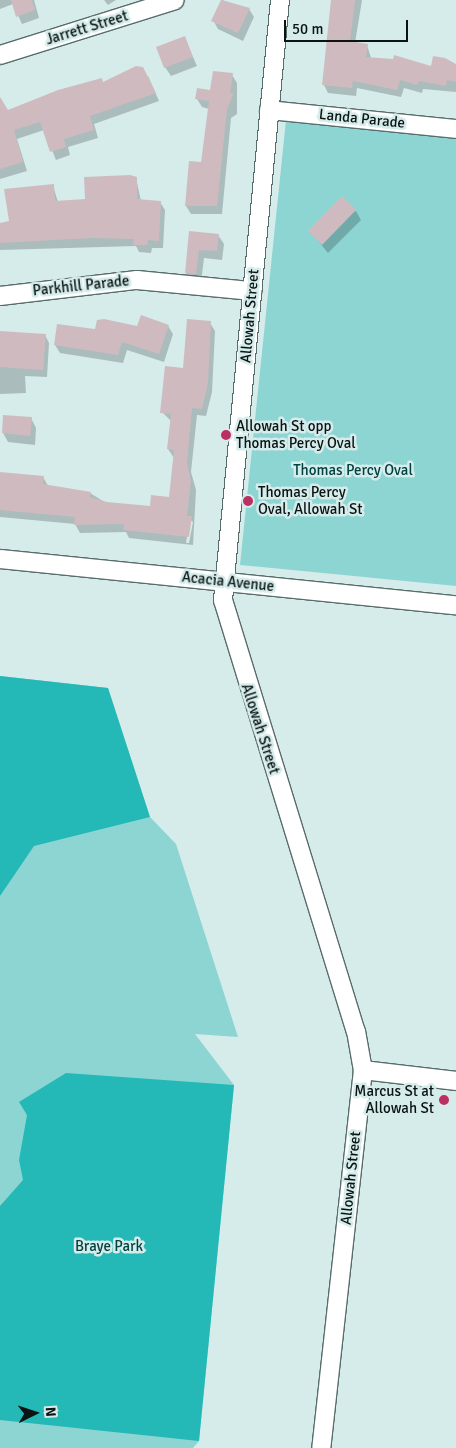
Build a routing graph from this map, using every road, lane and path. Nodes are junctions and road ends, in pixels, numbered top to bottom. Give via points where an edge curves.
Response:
1 (175, 0) edge
2 (280, 0) edge
3 (0, 55) edge
4 (269, 110) junction
5 (456, 129) edge
6 (252, 291) junction
7 (0, 296) edge
8 (0, 559) edge
9 (224, 582) junction
10 (456, 605) edge
11 (363, 1070) junction
12 (456, 1081) edge
13 (321, 1448) edge

1 - 3 street, Jarrett Street
2 - 4 street, Allowah Street
4 - 5 street, Landa Parade
4 - 6 street, Allowah Street
6 - 7 street, Parkhill Parade via 137,280
6 - 9 street, Allowah Street
8 - 9 street, Acacia Avenue
9 - 10 street, Acacia Avenue
9 - 11 street, Allowah Street via 225,617 356,1031
11 - 12 street
11 - 13 street, Allowah Street

